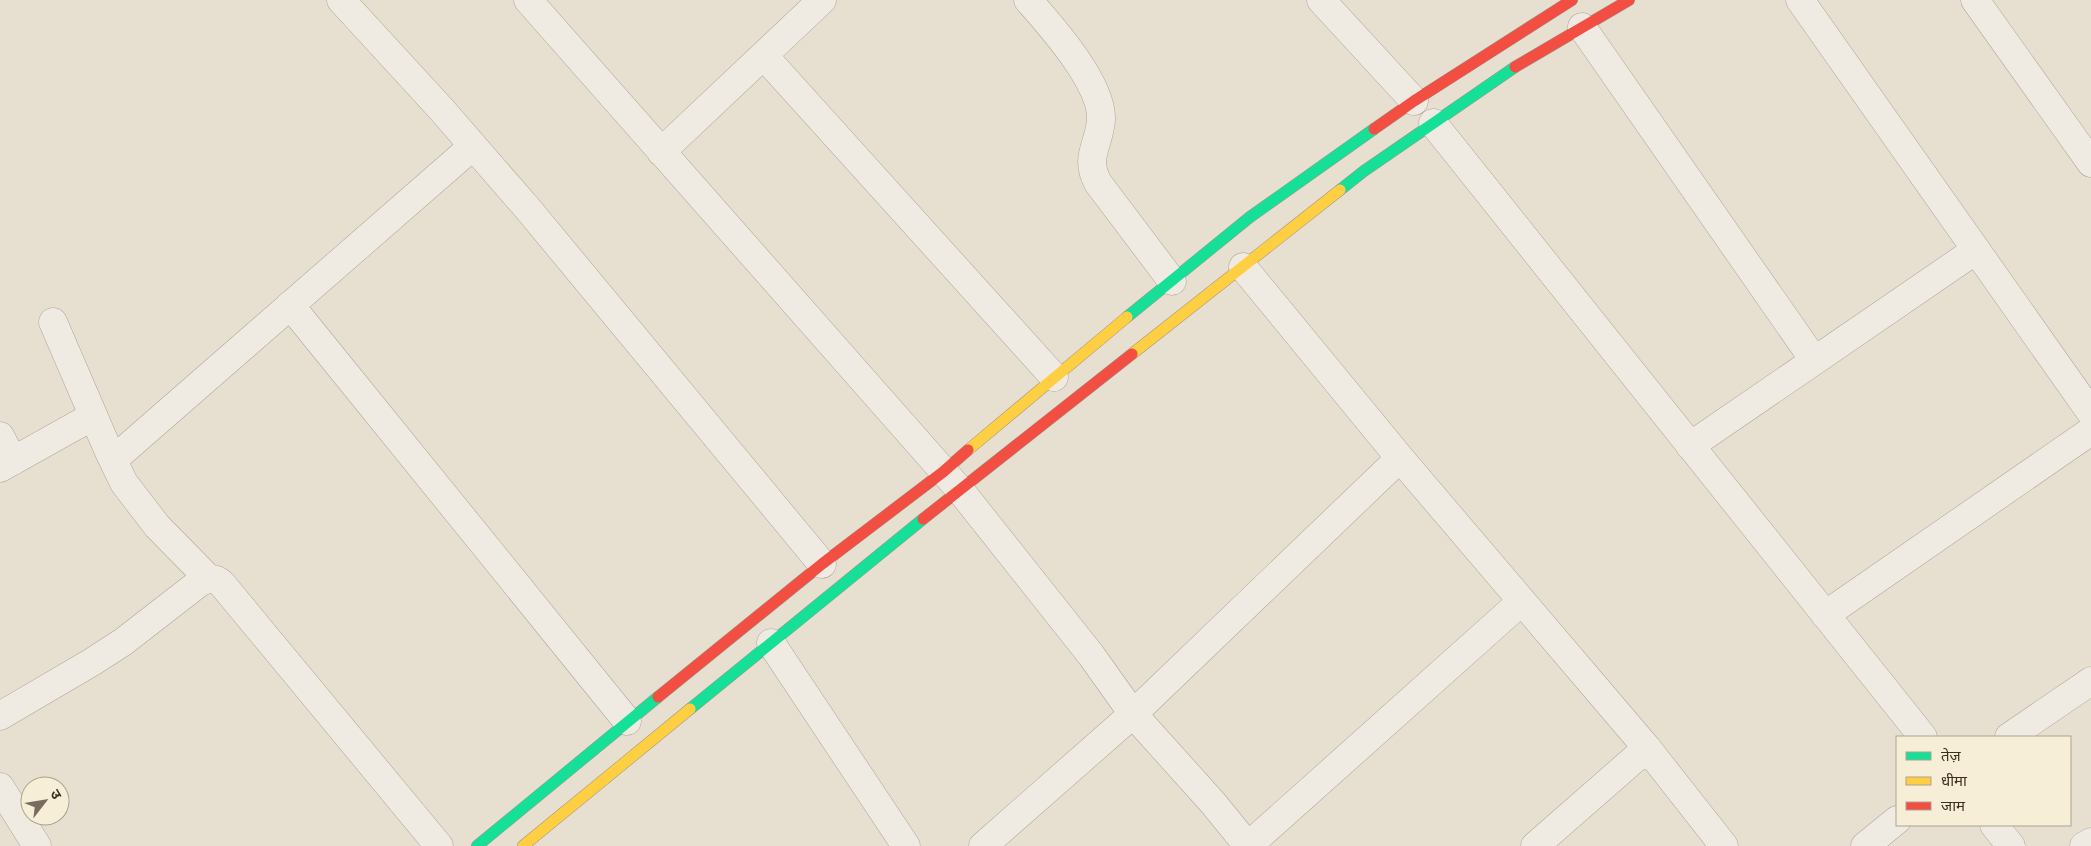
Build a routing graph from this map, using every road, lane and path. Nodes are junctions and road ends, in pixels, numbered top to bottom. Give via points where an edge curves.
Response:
1 (341, 0) edge
2 (528, 0) edge
3 (822, 0) edge
4 (1028, 0) edge
5 (1320, 0) edge
6 (1629, 0) edge
7 (1800, 0) edge
8 (1975, 0) edge
9 (1567, 1) edge
10 (1582, 27) junction
11 (764, 56) junction
12 (1414, 101) junction
13 (1433, 123) junction
14 (473, 146) junction
15 (661, 152) junction
16 (2091, 163) edge
17 (1976, 250) junction
18 (1243, 268) junction
19 (1172, 281) junction
20 (290, 305) junction
21 (53, 322) dead end
22 (1814, 360) junction
23 (1054, 377) junction
24 (2091, 414) edge
25 (93, 416) junction
26 (2091, 431) edge
27 (0, 436) edge
28 (1690, 446) junction
29 (1400, 458) junction
30 (113, 460) junction
31 (6, 464) edge
32 (952, 481) junction
33 (822, 564) junction
34 (209, 579) junction
35 (1522, 601) junction
36 (1825, 615) junction
37 (770, 643) junction
38 (2091, 681) edge
39 (1134, 714) junction
40 (0, 716) edge
41 (627, 721) junction
42 (1922, 736) edge
43 (2010, 736) edge
44 (1647, 748) junction
45 (0, 787) edge
46 (1896, 821) edge
47 (1995, 826) edge
48 (2091, 842) edge
49 (37, 846) edge
50 (439, 846) edge
51 (477, 846) edge
52 (523, 846) edge
53 (906, 846) edge
54 (983, 846) edge
55 (1535, 846) edge
56 (1724, 846) edge
57 (1865, 846) edge
58 (2011, 846) edge
59 (2084, 846) edge

1 - 14 street
2 - 15 street
3 - 11 street
4 - 19 street via 1069,47 1099,105 1101,119 1092,154 1093,174
5 - 12 street
6 - 10 main road
7 - 17 street
8 - 16 street
9 - 12 main road
10 - 13 main road via 1530,56
10 - 22 street
11 - 15 street
11 - 23 street
12 - 19 main road via 1250,217
13 - 18 main road via 1364,171
13 - 28 street
14 - 20 street
14 - 33 street
15 - 32 street
17 - 22 street
17 - 24 street
18 - 29 street
18 - 32 main road
19 - 23 main road
20 - 30 street
20 - 41 street
21 - 25 street
22 - 28 street
23 - 32 main road
25 - 30 street
25 - 31 street
26 - 36 street
27 - 31 street
28 - 36 street
29 - 35 street
29 - 39 street
30 - 34 street via 124,483 147,514
32 - 33 main road
32 - 37 main road
32 - 39 street
33 - 41 main road
34 - 40 street via 199,582 115,647
34 - 50 street via 219,580
35 - 39 street via 1248,846
35 - 44 street
36 - 42 street
37 - 52 main road
37 - 53 street
38 - 43 street
39 - 54 street
41 - 51 main road
44 - 55 street
44 - 56 street
45 - 49 street
46 - 57 street
47 - 58 street
48 - 59 street

